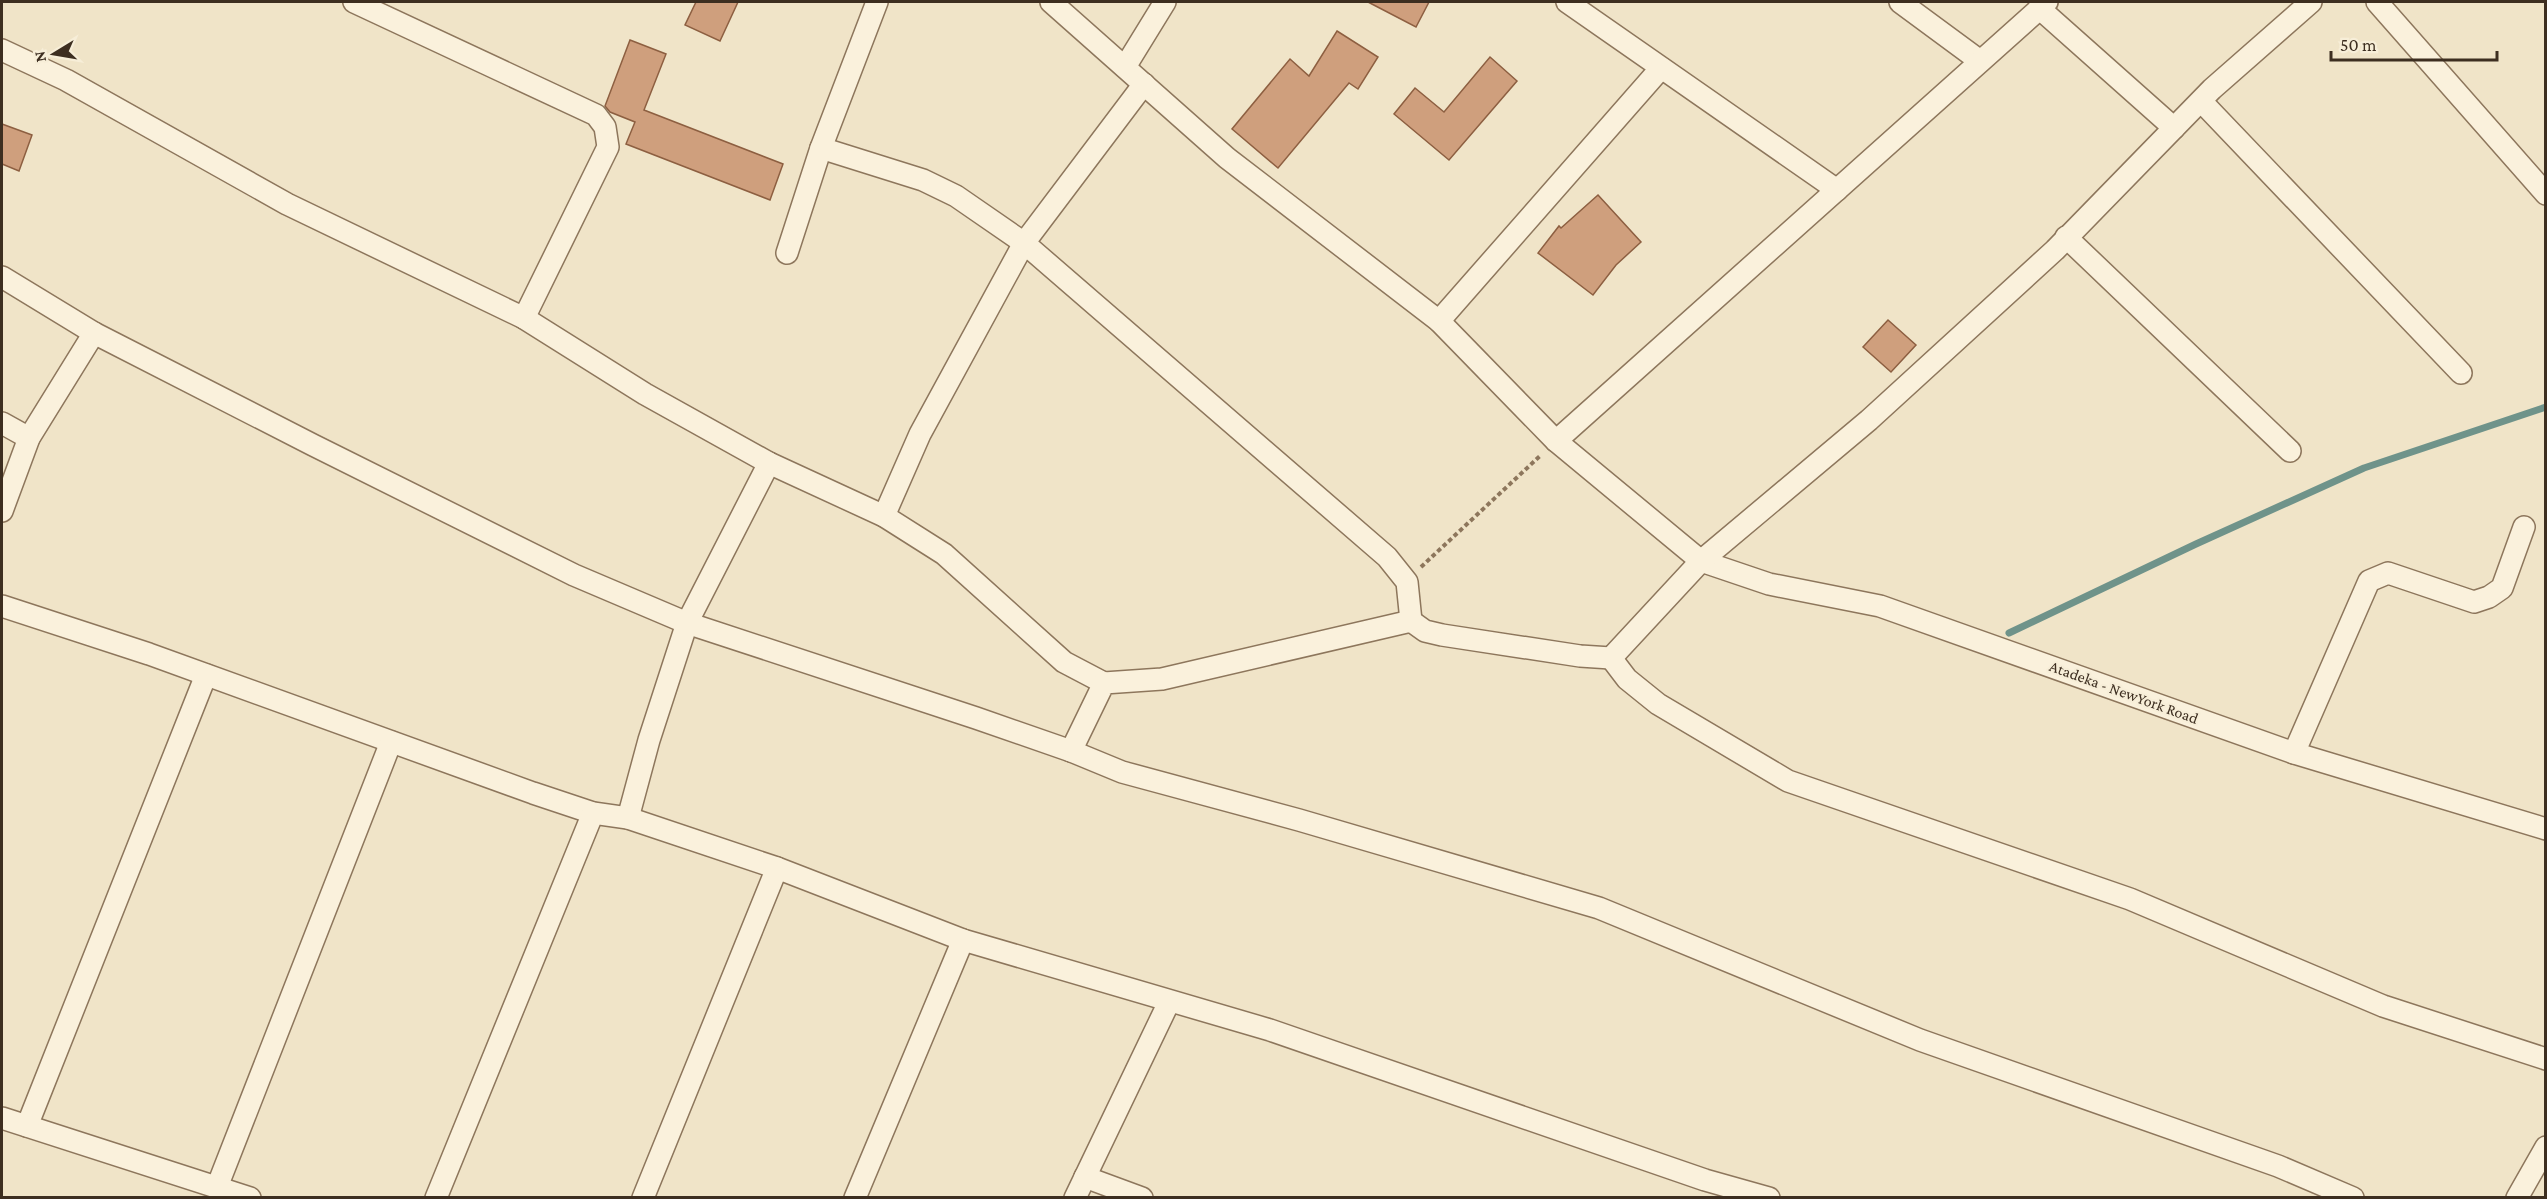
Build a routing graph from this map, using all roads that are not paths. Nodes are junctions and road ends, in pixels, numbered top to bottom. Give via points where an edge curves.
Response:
1 (354, 2) edge
2 (877, 2) edge
3 (1051, 2) edge
4 (1165, 2) edge
5 (1567, 2) edge
6 (1900, 2) edge
7 (2312, 2) edge
8 (2376, 2) edge
9 (2043, 5) edge
10 (2, 50) edge
11 (1980, 61) junction
12 (1125, 68) junction
13 (1661, 68) junction
14 (1144, 84) junction
15 (2201, 101) junction
16 (2174, 128) junction
17 (822, 148) junction
18 (1837, 190) junction
19 (2546, 194) edge
20 (2067, 237) junction
21 (1024, 243) junction
22 (787, 253) dead end
23 (2, 277) edge
24 (524, 318) junction
25 (1439, 321) junction
26 (94, 333) junction
27 (2461, 373) dead end
28 (2, 423) edge
29 (29, 438) junction
30 (1556, 441) junction
31 (2290, 451) dead end
32 (769, 463) junction
33 (2, 512) edge
34 (884, 516) junction
35 (2524, 527) dead end
36 (1701, 561) junction
37 (2, 606) edge
38 (1411, 621) junction
39 (687, 623) junction
40 (1611, 658) junction
41 (206, 675) junction
42 (1104, 683) junction
43 (391, 742) junction
44 (1071, 751) junction
45 (2294, 753) junction
46 (593, 813) junction
47 (628, 818) junction
48 (2546, 829) edge
49 (777, 868) junction
50 (963, 940) junction
51 (1169, 1002) junction
52 (2546, 1059) edge
53 (2, 1118) edge
54 (27, 1126) junction
55 (2546, 1147) edge
56 (2539, 1173) edge
57 (1085, 1177) junction
58 (217, 1187) junction
59 (250, 1197) edge
60 (436, 1197) edge
61 (643, 1197) edge
62 (855, 1197) edge
63 (1075, 1197) edge
64 (1142, 1197) edge
65 (1769, 1197) edge
66 (2353, 1197) edge
67 (2517, 1197) edge

1 - 24 street via 596,115 606,127 608,147
2 - 17 street
3 - 12 street
4 - 12 street
5 - 13 street
6 - 11 street
7 - 15 street
8 - 19 street
9 - 11 street
9 - 16 street
10 - 24 street via 66,80 287,204
11 - 18 street
12 - 14 street
13 - 18 street
13 - 25 street
14 - 21 street
14 - 25 street via 1227,158
15 - 16 street
15 - 27 street
16 - 20 street
17 - 21 street via 923,180 956,196
17 - 22 street
18 - 30 street
20 - 31 street
20 - 36 street via 1869,420
21 - 34 street via 920,434
21 - 38 street via 1387,557 1407,582
23 - 26 street
24 - 32 street via 645,394
25 - 30 street
26 - 29 street
26 - 39 street via 574,575
28 - 29 street
29 - 33 street
30 - 36 street
32 - 34 street
32 - 39 street
34 - 42 street via 944,554 1064,662
35 - 45 street via 2502,588 2489,597 2474,602 2388,573 2369,581
36 - 40 street
36 - 45 street, Atadeka - NewYork Road via 1769,584 1880,606
37 - 41 street
38 - 40 street via 1425,631 1442,635
38 - 42 street via 1162,679
39 - 44 street
39 - 47 street
40 - 52 street via 1627,679 1658,704 1788,781 2130,899 2383,1006
41 - 43 street
41 - 54 street
42 - 44 street
43 - 46 street
43 - 58 street
44 - 66 street via 1122,771 1599,908 1920,1040 2278,1166
45 - 48 street, Atadeka - NewYork Road
46 - 47 street
46 - 60 street
47 - 49 street
49 - 50 street
49 - 61 street
50 - 51 street
50 - 62 street
51 - 57 street
51 - 65 street via 1270,1030 1705,1180
53 - 54 street
54 - 58 street
55 - 56 street
56 - 67 street
57 - 63 street
57 - 64 street
58 - 59 street

